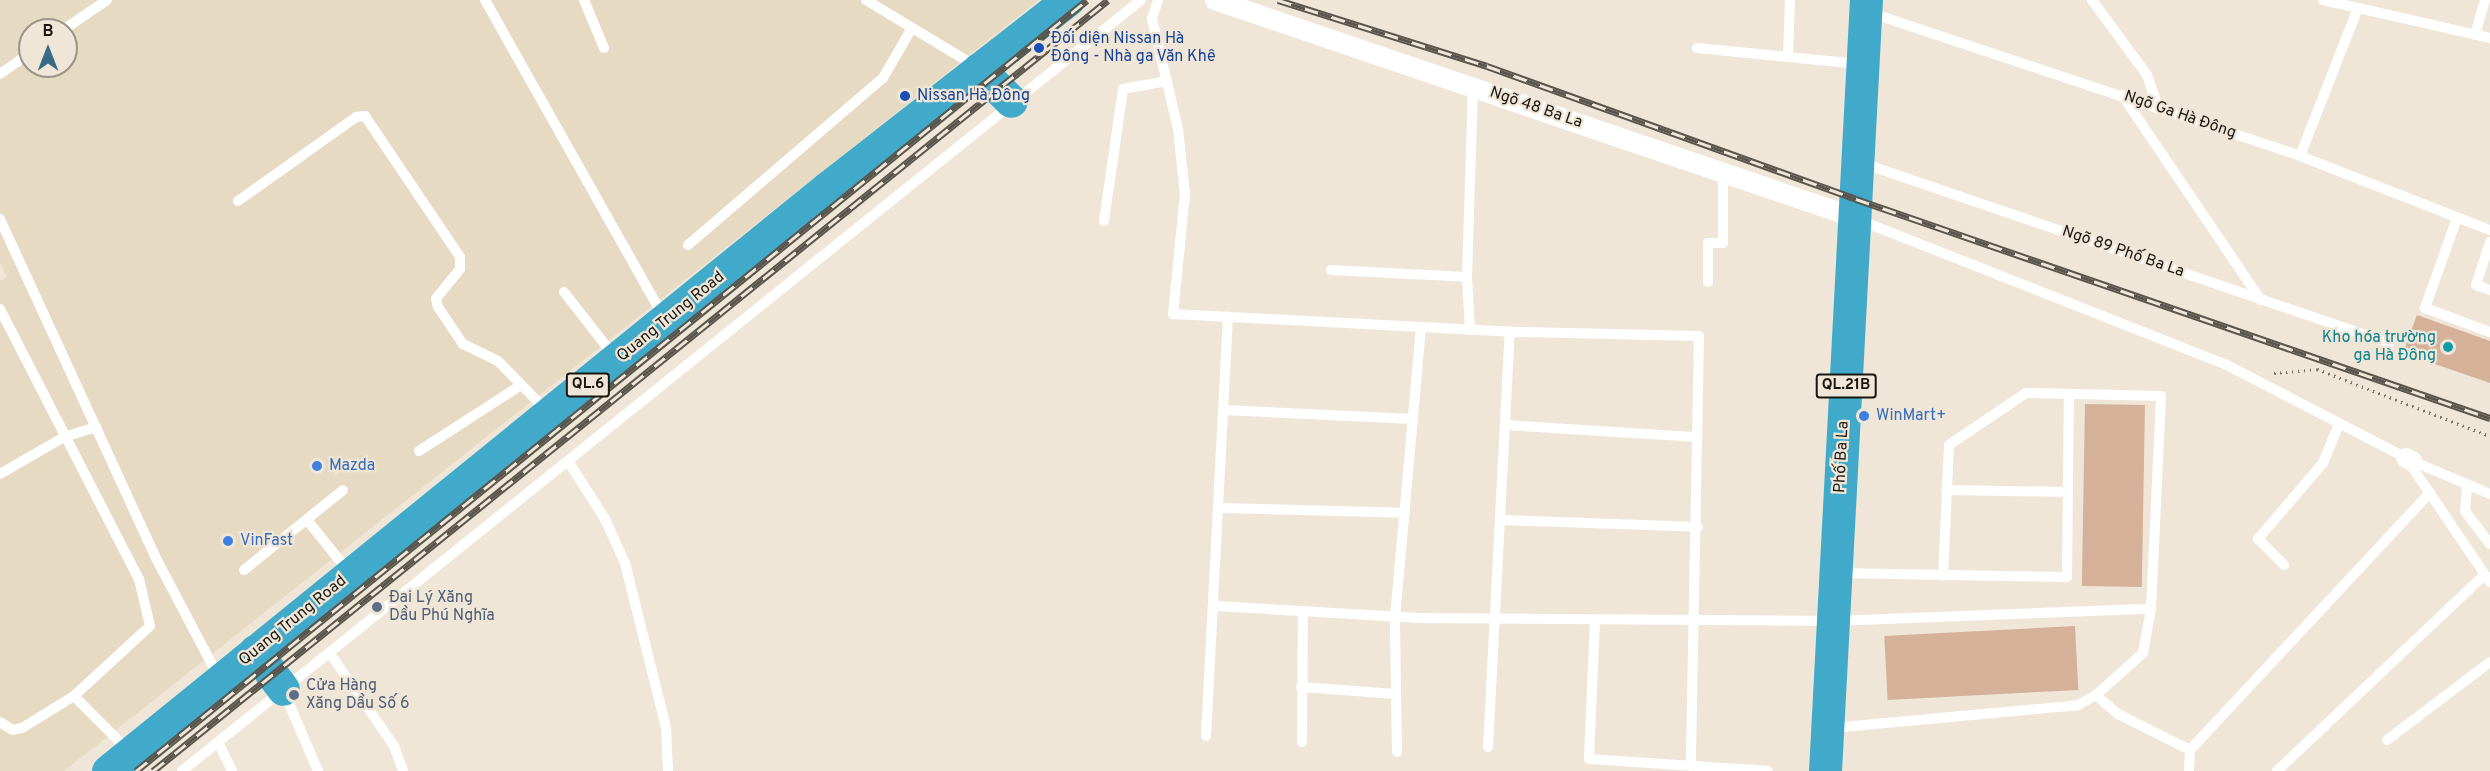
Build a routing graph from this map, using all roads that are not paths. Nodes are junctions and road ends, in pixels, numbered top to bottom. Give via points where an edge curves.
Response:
1 (107, 0) edge
2 (485, 0) edge
3 (584, 0) edge
4 (866, 0) edge
5 (1068, 0) edge
6 (1141, 0) edge
7 (1158, 0) edge
8 (1215, 0) edge
9 (1790, 0) edge
10 (2092, 0) edge
11 (2324, 0) edge
12 (2485, 0) edge
13 (2341, 3) edge
14 (1866, 5) edge
15 (2358, 8) junction
16 (78, 20) edge
17 (912, 28) junction
18 (2475, 35) junction
19 (2490, 38) edge
20 (604, 48) dead end
21 (1697, 48) dead end
22 (1788, 57) junction
23 (18, 61) edge
24 (1862, 64) junction
25 (980, 69) junction
26 (0, 74) edge
27 (1167, 81) junction
28 (1473, 87) junction
29 (2122, 95) junction
30 (1011, 101) junction
31 (2159, 109) junction
32 (2300, 156) junction
33 (1857, 161) junction
34 (1723, 171) junction
35 (238, 201) dead end
36 (1856, 218) junction
37 (2457, 218) junction
38 (0, 219) edge
39 (1104, 221) dead end
40 (2490, 230) edge
41 (2490, 242) edge
42 (688, 245) dead end
43 (1330, 270) dead end
44 (1467, 277) junction
45 (1708, 282) dead end
46 (2490, 290) edge
47 (564, 292) dead end
48 (2261, 300) junction
49 (0, 309) edge
50 (1228, 317) junction
51 (667, 322) junction
52 (1421, 327) junction
53 (1470, 330) junction
54 (1510, 332) junction
55 (2490, 332) edge
56 (2389, 344) dead end
57 (618, 360) junction
58 (521, 385) junction
59 (2069, 394) junction
60 (1224, 410) junction
61 (551, 414) junction
62 (1413, 419) junction
63 (2339, 424) junction
64 (1505, 425) junction
65 (96, 427) junction
66 (64, 437) junction
67 (1698, 437) junction
68 (419, 451) dead end
69 (2409, 459) junction
70 (568, 461) junction
71 (0, 474) edge
72 (2465, 485) junction
73 (343, 490) dead end
74 (1946, 490) junction
75 (2068, 492) junction
76 (2430, 493) junction
77 (2490, 494) edge
78 (1220, 508) junction
79 (1405, 513) junction
80 (307, 520) junction
81 (1501, 520) junction
82 (1698, 527) junction
83 (2490, 544) edge
84 (2284, 565) dead end
85 (244, 570) dead end
86 (1835, 573) junction
87 (351, 574) junction
88 (1943, 576) junction
89 (2487, 578) edge
90 (1216, 606) junction
91 (2151, 609) junction
92 (1303, 612) junction
93 (1395, 618) junction
94 (1494, 619) junction
95 (1595, 620) junction
96 (1697, 620) junction
97 (1833, 621) junction
98 (255, 651) junction
99 (329, 652) junction
100 (2490, 663) edge
101 (219, 679) junction
102 (1302, 687) junction
103 (283, 689) junction
104 (1396, 694) junction
105 (2096, 695) junction
106 (74, 696) junction
107 (0, 722) edge
108 (1827, 728) junction
109 (1206, 736) dead end
110 (2387, 740) dead end
111 (218, 742) junction
112 (1302, 742) dead end
113 (1488, 747) dead end
114 (2190, 750) junction
115 (1397, 752) dead end
116 (119, 762) edge
117 (1691, 766) junction
118 (182, 771) edge
119 (232, 771) edge
120 (318, 771) edge
121 (403, 771) edge
122 (668, 771) edge
123 (1768, 771) edge
124 (1825, 771) edge
125 (2189, 771) edge
126 (2277, 771) edge

1 - 16 lane
2 - 51 lane
3 - 20 lane
4 - 17 lane
5 - 25 highway, Quang Trung Road / QL.6
6 - 30 lane
7 - 27 lane via 1152,19
8 - 28 street, Ngõ 48 Ba La
9 - 22 lane
10 - 31 lane via 2147,75
11 - 13 lane
12 - 18 lane
13 - 15 lane
14 - 24 highway, Phố Ba La / QL.21B
14 - 29 lane, Ngõ Ga Hà Đông
15 - 18 lane
15 - 32 lane
17 - 25 lane
17 - 42 lane via 883,78
18 - 19 lane
21 - 22 lane
22 - 24 lane
23 - 26 lane
24 - 33 highway, Phố Ba La / QL.21B
25 - 30 highway
25 - 51 highway, Quang Trung Road / QL.6
27 - 39 lane via 1123,89
27 - 50 lane via 1185,194 1173,314
28 - 34 street, Ngõ 48 Ba La
28 - 44 lane
29 - 31 lane, Ngõ Ga Hà Đông
29 - 48 lane
30 - 70 lane
31 - 32 lane, Ngõ Ga Hà Đông
32 - 37 lane, Ngõ Ga Hà Đông
33 - 36 highway, Phố Ba La / QL.21B
33 - 48 lane, Ngõ 89 Phố Ba La
34 - 36 street, Ngõ 48 Ba La
34 - 45 lane via 1722,243 1708,243
35 - 58 lane via 356,117 365,116 460,257 460,269 436,299 438,307 463,344 498,361
36 - 63 lane via 2245,376
36 - 86 highway, Phố Ba La / QL.21B
37 - 40 lane, Ngõ Ga Hà Đông
37 - 55 lane via 2425,308
38 - 65 lane
41 - 46 lane via 2475,285
43 - 44 lane
44 - 53 lane
47 - 57 lane
48 - 56 lane, Ngõ 89 Phố Ba La
49 - 66 lane
50 - 52 lane
50 - 60 lane
51 - 57 highway, Quang Trung Road / QL.6
52 - 53 lane
52 - 62 lane
53 - 54 lane
54 - 64 lane
54 - 67 lane via 1699,336
57 - 61 highway, Quang Trung Road / QL.6
58 - 61 lane
58 - 68 lane
59 - 74 lane via 2026,393 1948,445
59 - 75 lane
59 - 91 lane via 2161,396
60 - 62 lane
60 - 78 lane
61 - 87 highway, Quang Trung Road / QL.6
62 - 79 lane
63 - 69 lane
63 - 84 lane via 2323,463 2258,539
64 - 67 lane
64 - 81 lane
65 - 66 lane
65 - 101 lane
66 - 71 lane
66 - 106 lane via 139,579 150,626
67 - 82 lane
69 - 72 lane
69 - 76 lane
70 - 99 lane
70 - 122 lane via 605,519 625,563 666,728
72 - 77 lane
72 - 83 lane via 2465,511
73 - 80 lane
74 - 75 lane
74 - 88 lane
75 - 88 lane via 2064,579
76 - 89 lane
76 - 114 lane
78 - 79 lane
78 - 90 lane
79 - 93 lane
80 - 85 lane
80 - 87 lane
81 - 82 lane
81 - 94 lane
82 - 96 lane
86 - 88 lane
86 - 97 highway, Phố Ba La / QL.21B
87 - 98 highway, Quang Trung Road / QL.6
89 - 126 lane
90 - 92 lane
90 - 109 lane
91 - 97 lane
91 - 105 lane via 2143,653
92 - 93 lane
92 - 102 lane
93 - 94 lane
93 - 104 lane
94 - 95 lane
94 - 113 lane
95 - 96 lane
95 - 117 lane via 1589,759
96 - 97 lane
96 - 117 lane
97 - 108 highway, Phố Ba La / QL.21B
98 - 101 highway, Quang Trung Road / QL.6
98 - 103 highway
99 - 103 lane
99 - 121 lane via 394,746
100 - 110 lane
101 - 116 highway, Quang Trung Road / QL.6
102 - 104 lane
102 - 112 lane
103 - 111 lane
103 - 120 lane
104 - 115 lane
105 - 108 lane via 2078,705
105 - 114 lane via 2118,714
106 - 107 lane via 21,728 13,729
106 - 116 lane
108 - 124 highway, Phố Ba La / QL.21B
111 - 118 lane
111 - 119 lane
114 - 125 lane
117 - 123 lane

